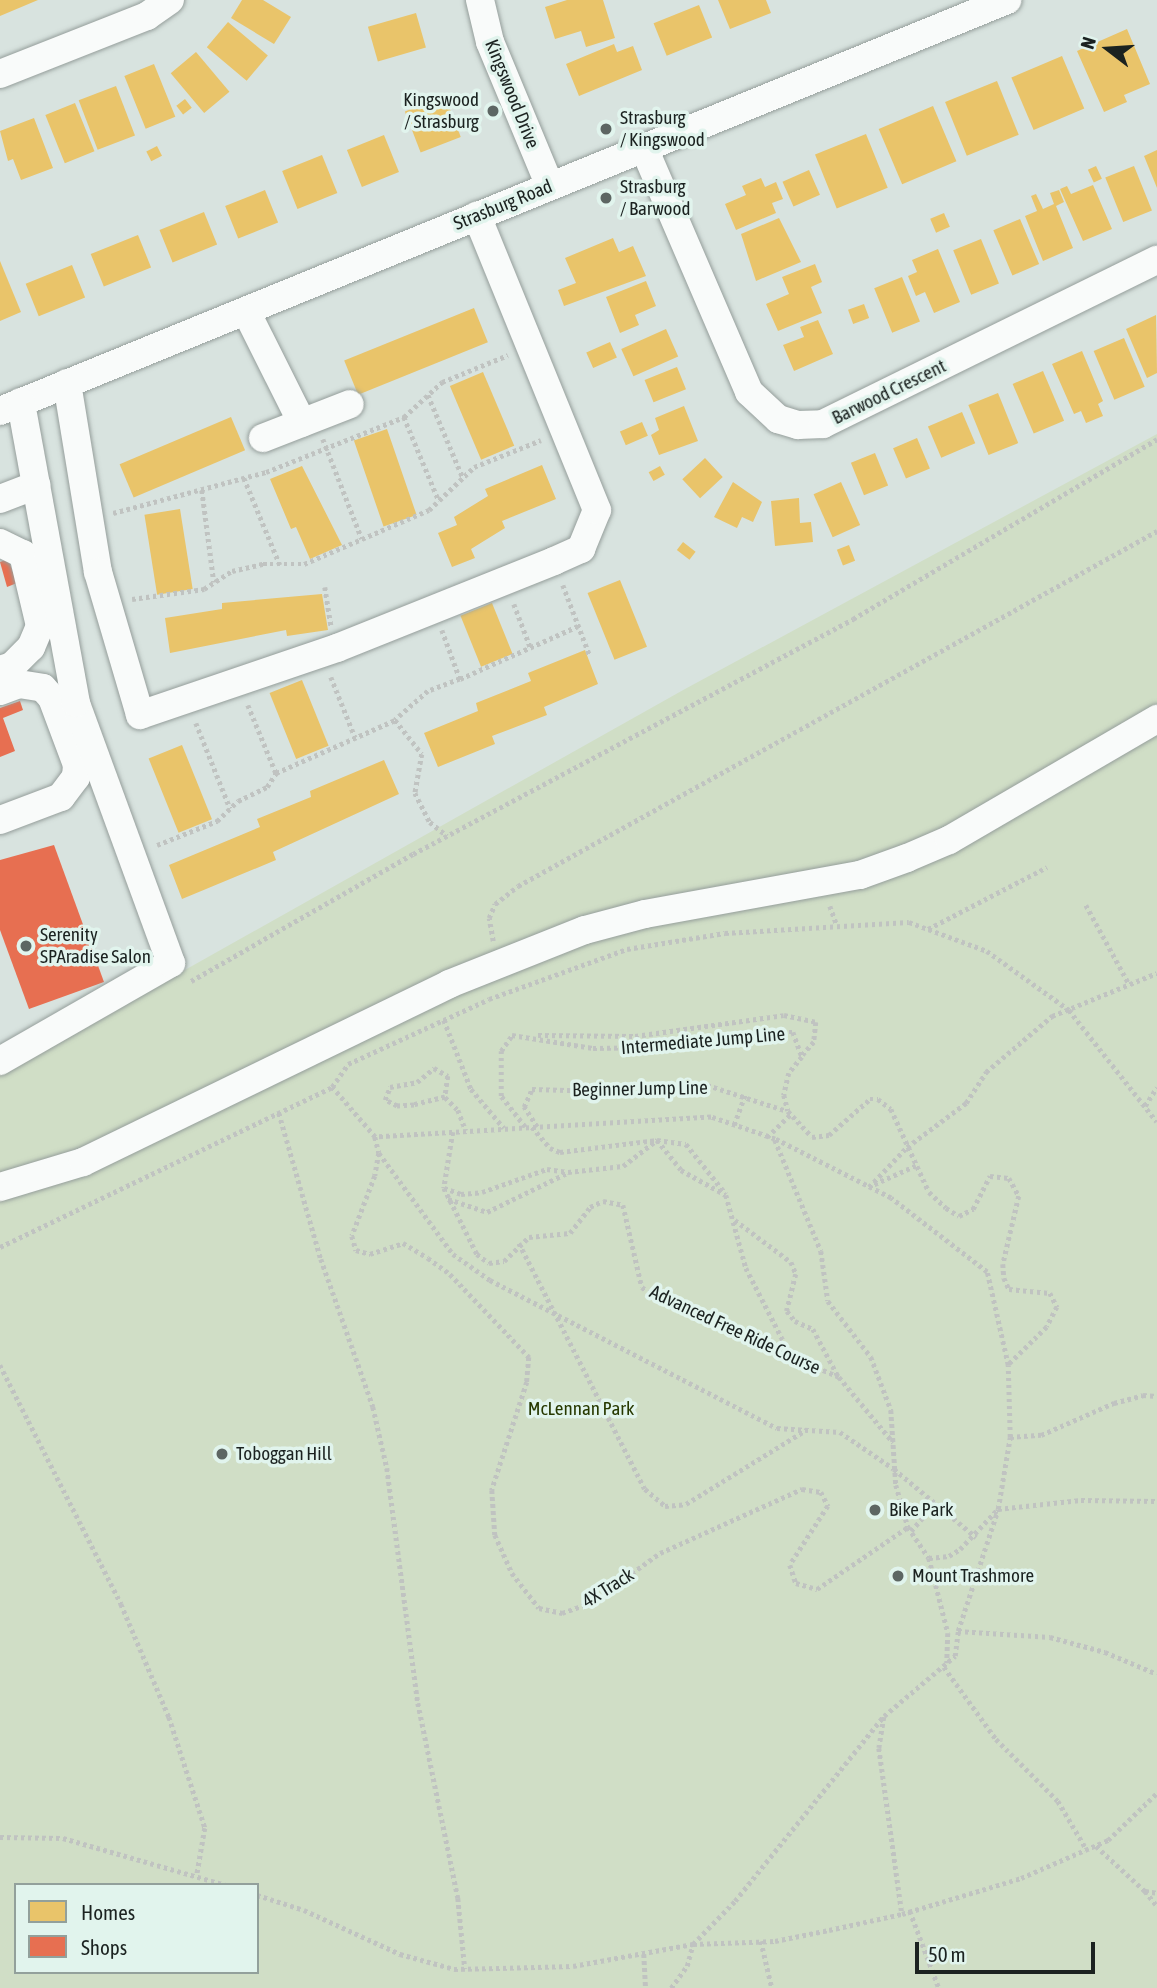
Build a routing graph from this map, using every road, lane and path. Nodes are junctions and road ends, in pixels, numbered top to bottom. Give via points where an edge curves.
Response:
1 (170, 0) edge
2 (480, 0) edge
3 (1007, 0) edge
4 (0, 74) edge
5 (644, 148) junction
6 (550, 186) junction
7 (477, 216) junction
8 (1157, 260) edge
9 (246, 311) junction
10 (531, 346) junction
11 (67, 383) junction
12 (428, 395) junction
13 (350, 404) dead end
14 (10, 407) edge
15 (404, 417) junction
16 (308, 420) junction
17 (565, 430) junction
18 (263, 438) dead end
19 (1157, 439) edge
20 (327, 447) junction
21 (244, 478) junction
22 (463, 478) junction
23 (36, 485) junction
24 (202, 490) junction
25 (0, 499) edge
26 (439, 501) junction
27 (89, 519) junction
28 (1157, 531) edge
29 (362, 539) junction
30 (0, 543) edge
31 (554, 561) junction
32 (280, 565) junction
33 (506, 580) junction
34 (214, 582) junction
35 (325, 587) dead end
36 (107, 602) junction
37 (432, 610) junction
38 (578, 626) junction
39 (337, 648) junction
40 (531, 649) junction
41 (12, 651) edge
42 (590, 656) dead end
43 (0, 670) edge
44 (460, 679) junction
45 (238, 682) junction
46 (0, 691) edge
47 (187, 699) junction
48 (1157, 719) edge
49 (395, 720) junction
50 (355, 737) junction
51 (276, 773) junction
52 (230, 808) junction
53 (0, 820) edge
54 (447, 835) junction
55 (157, 845) dead end
56 (1047, 867) dead end
57 (1086, 905) dead end
58 (927, 929) junction
59 (501, 961) junction
60 (1157, 973) edge
61 (185, 984) dead end
62 (1129, 984) junction
63 (1069, 1010) junction
64 (444, 1020) junction
65 (534, 1035) junction
66 (2, 1052) edge
67 (802, 1057) junction
68 (332, 1087) junction
69 (1157, 1087) edge
70 (745, 1095) junction
71 (446, 1097) junction
72 (1144, 1106) junction
73 (279, 1112) junction
74 (790, 1113) junction
75 (1157, 1122) edge
76 (734, 1125) junction
77 (526, 1127) junction
78 (535, 1127) junction
79 (504, 1129) junction
80 (466, 1131) junction
81 (453, 1132) junction
82 (375, 1137) junction
83 (767, 1137) junction
84 (775, 1139) junction
85 (657, 1140) junction
86 (907, 1147) junction
87 (379, 1153) junction
88 (916, 1166) junction
89 (568, 1172) junction
90 (0, 1187) edge
91 (869, 1187) junction
92 (444, 1188) junction
93 (726, 1195) junction
94 (448, 1199) junction
95 (735, 1220) junction
96 (519, 1242) junction
97 (0, 1247) edge
98 (548, 1306) junction
99 (790, 1355) junction
100 (1008, 1365) junction
101 (0, 1366) edge
102 (839, 1377) junction
103 (1157, 1396) edge
104 (807, 1430) junction
105 (1010, 1437) junction
106 (893, 1442) junction
107 (894, 1469) junction
108 (1157, 1501) edge
109 (936, 1502) junction
110 (998, 1509) junction
111 (910, 1529) junction
112 (976, 1537) junction
113 (929, 1558) junction
114 (958, 1631) junction
115 (945, 1665) junction
116 (1157, 1674) edge
117 (884, 1717) junction
118 (1157, 1793) edge
119 (0, 1838) edge
120 (1096, 1846) junction
121 (1087, 1850) junction
122 (197, 1875) junction
123 (220, 1883) edge
124 (1145, 1891) junction
125 (1157, 1893) edge
126 (259, 1896) edge
127 (1157, 1906) edge
128 (910, 1911) junction
129 (902, 1914) junction
130 (761, 1941) junction
131 (693, 1944) junction
132 (644, 1954) junction
133 (466, 1969) junction
134 (646, 1988) edge
135 (671, 1988) edge
136 (772, 1988) edge
137 (939, 1988) edge

1 - 4 street via 147,16
2 - 6 street, Kingswood Drive via 490,42
3 - 5 street, Strasburg Road
5 - 6 street, Strasburg Road
5 - 8 street, Barwood Crescent via 749,392 778,419 798,425 823,424
6 - 7 street, Strasburg Road
7 - 9 street, Strasburg Road
7 - 10 street
9 - 11 street, Strasburg Road
9 - 16 street
10 - 12 path via 442,382
10 - 17 street
11 - 14 street, Strasburg Road
11 - 27 street
12 - 15 path
12 - 22 path
13 - 16 street
14 - 23 street
15 - 20 path
15 - 26 path
16 - 18 street
16 - 20 path
17 - 22 path via 474,467
17 - 31 street via 597,510 581,550
19 - 54 path via 853,619
20 - 21 path
20 - 29 path
21 - 24 path
21 - 32 path
22 - 26 path
23 - 25 street
23 - 66 street via 76,703 171,963
24 - 27 path
24 - 34 path
26 - 29 path
27 - 36 street
28 - 59 path via 518,887 495,904 489,918
29 - 32 path via 304,564
30 - 41 street via 23,554 40,626 36,640
31 - 33 street
31 - 38 path
32 - 34 path via 232,572
33 - 37 street
33 - 40 path
34 - 36 path via 204,589
35 - 39 path
36 - 47 street via 139,715
37 - 39 street
37 - 44 path
38 - 40 path
38 - 42 path
39 - 45 street
39 - 50 path via 327,668
40 - 44 path
41 - 43 street via 12,666
44 - 49 path via 428,691
45 - 47 street
45 - 51 path
46 - 53 street via 19,684 43,688 52,698 77,765 76,777 61,797
47 - 52 path
48 - 59 street via 949,841 908,858 860,875 645,914
49 - 50 path
49 - 54 path via 422,754 415,793 430,822
50 - 51 path
51 - 52 path via 267,787
52 - 55 path via 217,821
54 - 61 path
56 - 58 path
57 - 62 path
58 - 63 path via 987,951
58 - 64 path via 909,922 780,927 673,939 566,969
59 - 90 street via 83,1163
60 - 62 path
62 - 63 path
63 - 72 path
63 - 86 path via 1052,1016 1011,1047 986,1072 966,1103
64 - 68 path via 348,1065
64 - 79 path via 471,1089
65 - 67 path, Intermediate Jump Line via 553,1044 660,1047 782,1030 793,1032 800,1041
65 - 67 path via 635,1036 784,1015 816,1022 814,1042
65 - 77 path via 512,1035 501,1051 498,1070 500,1096
67 - 74 path, Intermediate Jump Line via 789,1073 784,1095
68 - 73 path
68 - 82 path
69 - 72 path
70 - 74 path, Beginner Jump Line
70 - 76 path
70 - 78 path, Beginner Jump Line via 707,1085 601,1091 532,1089 524,1107
71 - 71 path via 397,1107 384,1096 390,1087 417,1082 434,1068 447,1076
71 - 80 path via 458,1110
72 - 75 path
73 - 97 path
73 - 133 path via 321,1259 369,1394 387,1468 418,1703 458,1898
74 - 83 path
74 - 86 path via 812,1137 829,1135 870,1100 878,1100 891,1109
76 - 78 path via 711,1117
76 - 83 path
77 - 78 path
77 - 79 path
78 - 85 path via 560,1152
79 - 80 path
80 - 81 path
81 - 82 path
81 - 92 path, Advanced Free Ride Course
82 - 87 path, 4X Track
83 - 84 path
84 - 91 path
84 - 106 path via 821,1251 828,1301 871,1357 891,1410
85 - 89 path via 622,1166
85 - 93 path via 681,1170
85 - 93 path via 685,1144
86 - 88 path
86 - 91 path
87 - 98 path via 453,1254 490,1280
87 - 111 path, 4X Track via 352,1236 356,1250 370,1254 402,1243 428,1258 450,1274 529,1357 527,1382 492,1490 495,1535 512,1573 539,1608 562,1614 592,1602 660,1553 802,1489 821,1492 828,1506 790,1565 796,1583 817,1589
88 - 91 path
88 - 100 path via 929,1192 959,1216 973,1209 990,1176 1009,1178 1019,1196 1003,1264 1004,1278 1009,1289 1050,1293 1057,1307 1047,1327
89 - 92 path via 547,1169 495,1189 461,1194
89 - 94 path via 487,1212
91 - 100 path via 891,1198 987,1272
92 - 94 path, Advanced Free Ride Course
93 - 95 path
94 - 96 path, Advanced Free Ride Course via 477,1254 489,1263 504,1261
95 - 99 path via 746,1268
95 - 102 path via 792,1262 796,1274 788,1311 795,1321 813,1329
96 - 98 path
96 - 99 path, Advanced Free Ride Course via 570,1233 590,1207 603,1201 623,1205 642,1287 656,1298
98 - 104 path via 777,1428
98 - 104 path via 645,1489 665,1506 686,1504
99 - 102 path, Advanced Free Ride Course
100 - 105 path
101 - 122 path via 121,1604 169,1717 205,1828
102 - 106 path, Advanced Free Ride Course
103 - 105 path via 1114,1403 1041,1434
104 - 107 path via 840,1432
105 - 110 path
106 - 107 path
107 - 109 path
107 - 111 path
108 - 110 path via 1082,1500
109 - 111 path
109 - 112 path
110 - 112 path
110 - 114 path
111 - 113 path
112 - 113 path via 949,1556
113 - 115 path via 948,1633
114 - 115 path via 955,1657
114 - 116 path via 1050,1637 1105,1652
115 - 117 path
115 - 121 path via 996,1739 1058,1801
117 - 129 path via 879,1748
117 - 131 path via 743,1891
118 - 120 path
119 - 122 path via 63,1838
120 - 121 path
120 - 124 path
121 - 128 path via 1021,1878
122 - 123 path
124 - 125 path
124 - 127 path
126 - 133 path via 304,1910 400,1954
128 - 129 path
128 - 137 path
129 - 130 path
130 - 131 path
130 - 136 path
131 - 132 path
131 - 135 path via 687,1966
132 - 133 path via 573,1966
132 - 134 path

